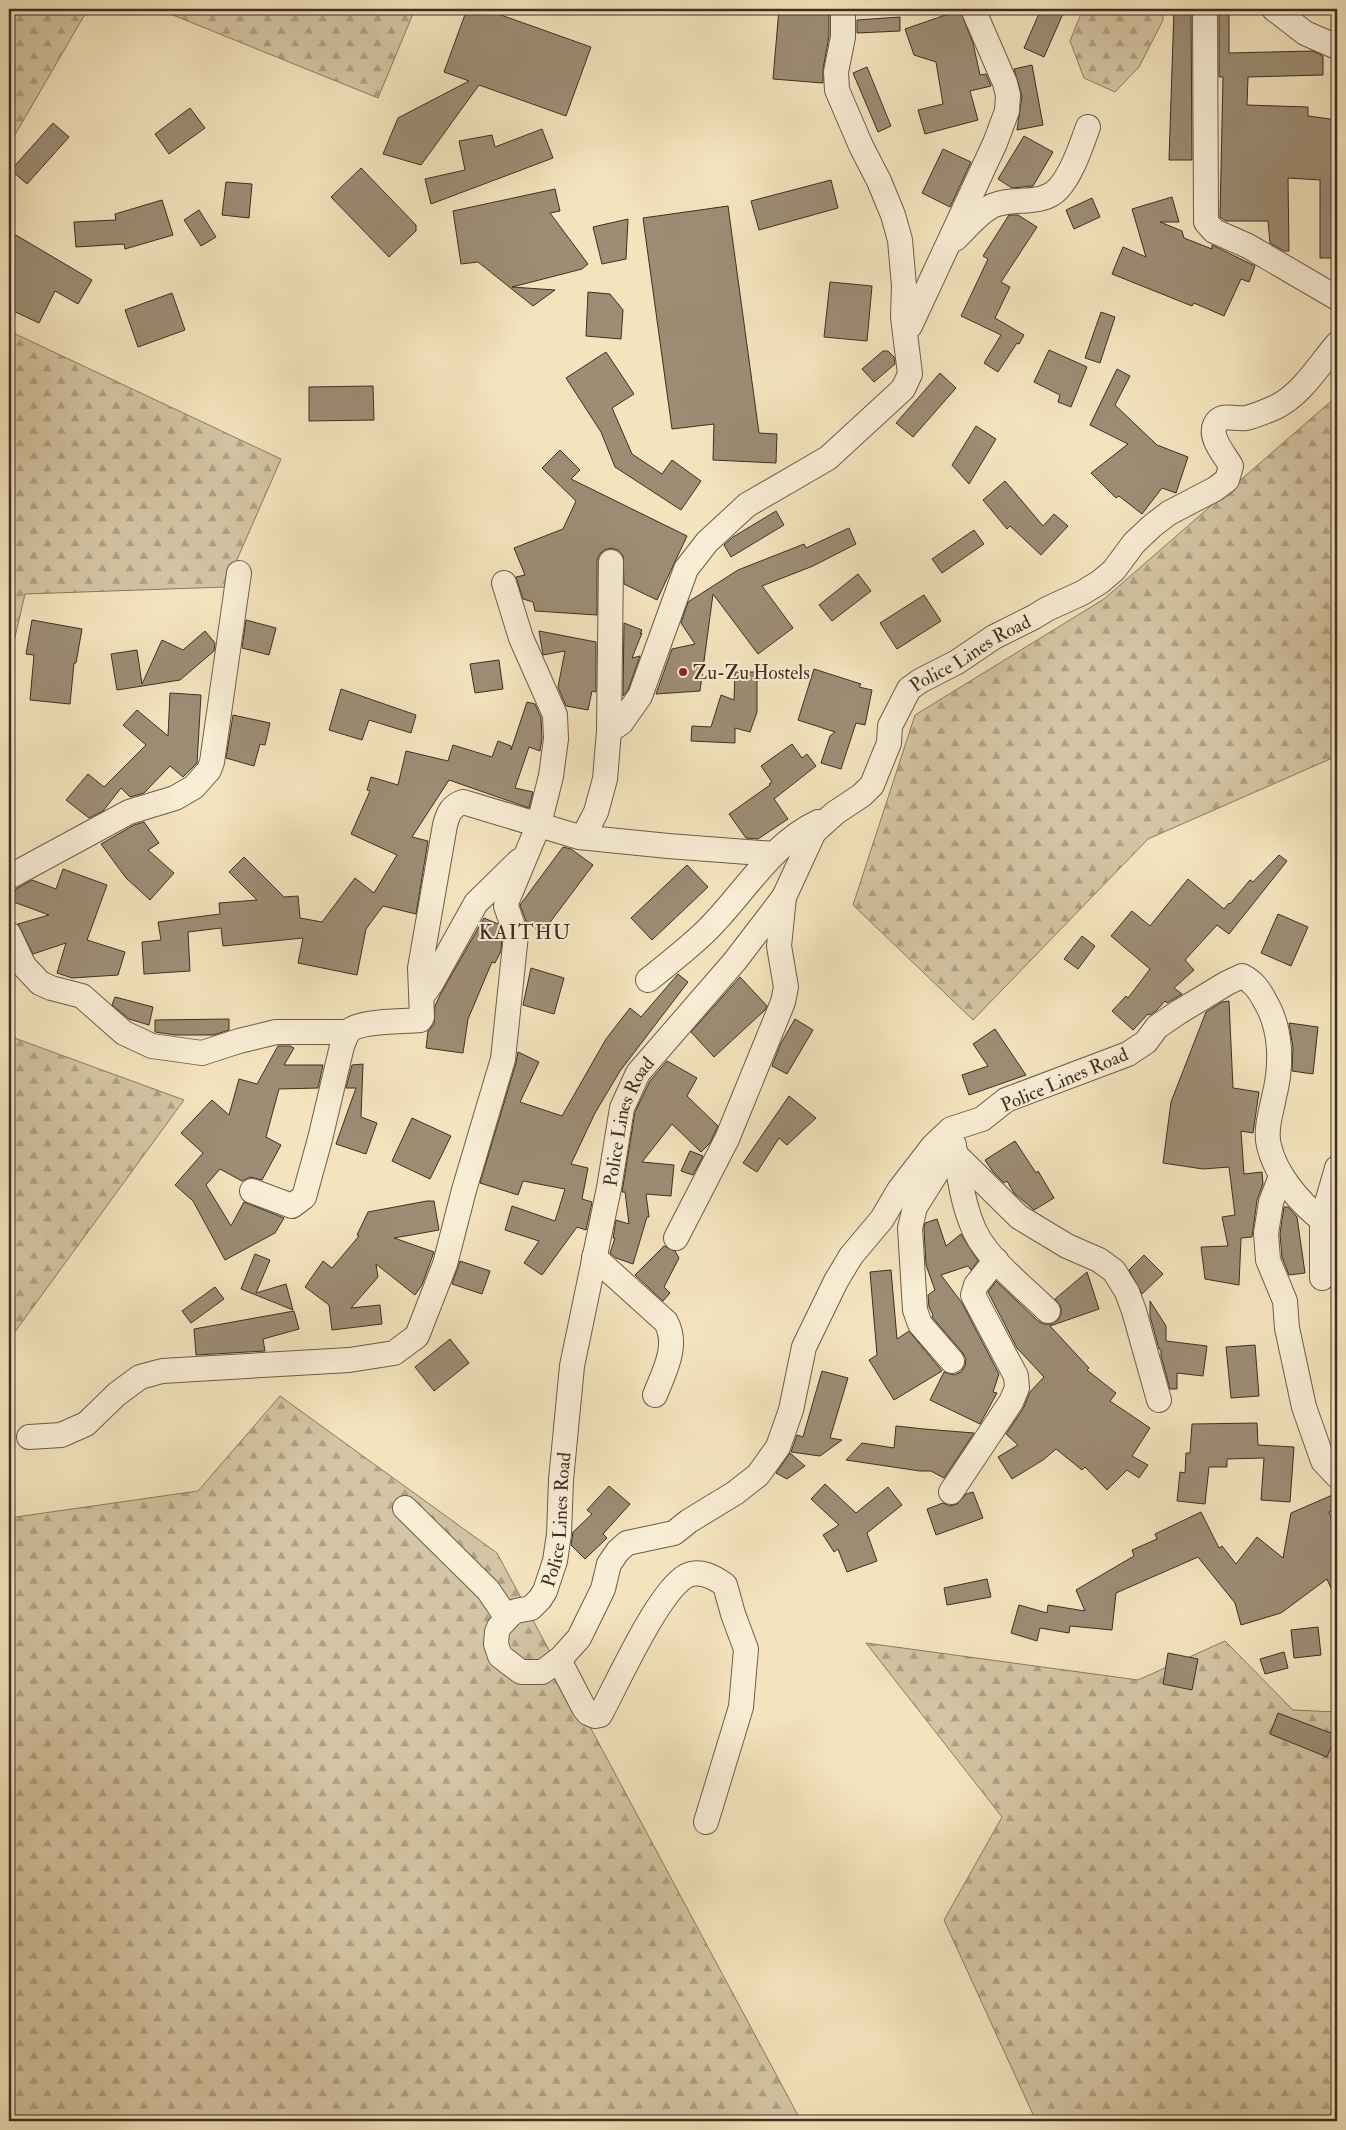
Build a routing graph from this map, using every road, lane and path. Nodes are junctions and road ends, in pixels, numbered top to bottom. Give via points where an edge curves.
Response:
1 (843, 9) edge
2 (973, 9) edge
3 (1205, 9) edge
4 (1274, 9) edge
5 (1337, 47) edge
6 (1088, 127) dead end
7 (944, 249) junction
8 (1337, 298) edge
9 (905, 330) junction
10 (1337, 344) edge
11 (611, 562) dead end
12 (239, 573) dead end
13 (504, 583) dead end
14 (609, 731) junction
15 (835, 813) junction
16 (539, 824) junction
17 (583, 837) junction
18 (526, 854) junction
19 (774, 854) junction
20 (9, 877) edge
21 (784, 897) junction
22 (9, 934) edge
23 (648, 980) dead end
24 (422, 996) junction
25 (348, 1032) junction
26 (953, 1143) junction
27 (1337, 1168) edge
28 (1282, 1176) junction
29 (252, 1191) dead end
30 (1322, 1220) junction
31 (676, 1238) dead end
32 (594, 1257) junction
33 (996, 1260) junction
34 (1322, 1278) dead end
35 (1048, 1310) dead end
36 (952, 1361) dead end
37 (656, 1395) dead end
38 (1159, 1400) dead end
39 (29, 1437) dead end
40 (1337, 1476) edge
41 (951, 1492) dead end
42 (405, 1508) dead end
43 (507, 1618) junction
44 (559, 1660) junction
45 (706, 1822) dead end

1 - 9 street via 837,90 893,214 904,286
2 - 7 street via 1005,83 1008,111
3 - 8 street via 1206,222 1214,231 1248,246
4 - 5 street via 1305,33
6 - 7 street via 1058,189 1034,200 992,206
7 - 9 street via 910,326
9 - 14 street via 910,374 904,389 828,458 747,505 707,542 686,569 640,696 621,723
10 - 15 street, Police Lines Road via 1292,398 1246,418 1222,417 1215,424 1214,436 1231,466 1227,480 1152,526 1134,543 1114,570 1088,590 994,637 909,690 890,726 889,743 872,785
11 - 14 street
12 - 20 street via 209,770 194,787 175,798 129,812
13 - 16 street via 521,638 555,715 555,755
14 - 17 street via 605,779 596,812
15 - 19 street via 803,829
15 - 21 street, Police Lines Road via 814,832
16 - 17 street
16 - 18 street
16 - 24 street via 463,802 449,812 420,968
17 - 19 street
18 - 24 street via 476,903
18 - 39 street via 506,902 516,935 503,1059 445,1264 417,1336 394,1353 349,1360 162,1372 140,1377 86,1424 61,1435
19 - 23 street via 704,933
21 - 31 street via 779,946 786,987 783,1002 727,1139
21 - 32 street, Police Lines Road via 735,960 638,1073 622,1108
22 - 25 street via 24,966 40,983 82,996 124,1033 152,1046 202,1053 276,1032
24 - 25 street via 423,1015 420,1020 376,1023 355,1027
25 - 29 street via 304,1197 292,1206
26 - 28 street, Police Lines Road via 1006,1100 1128,1054 1146,1042 1157,1027 1242,976 1258,988 1277,1025 1278,1071 1268,1128 1269,1146
26 - 33 street via 971,1224
26 - 36 street via 915,1207 910,1228 915,1310 920,1324
26 - 38 street via 1019,1217 1114,1271 1134,1311
26 - 44 street, Police Lines Road via 932,1146 836,1281 804,1347 791,1410 778,1447 758,1475 674,1533 627,1543 618,1551 609,1564 603,1589 579,1638
27 - 30 street
28 - 30 street, Police Lines Road
28 - 40 street via 1271,1202 1266,1232 1268,1260 1285,1301 1287,1328 1304,1407 1323,1461
30 - 34 street
32 - 37 street via 666,1322 671,1332 672,1348
32 - 43 street, Police Lines Road via 572,1366 555,1561 540,1599 531,1608 516,1611
33 - 35 street
33 - 41 street via 976,1285 973,1295 1016,1376 1017,1388
42 - 43 street via 488,1590
43 - 44 street, Police Lines Road via 496,1632 496,1644 500,1656 513,1667 521,1672 542,1672
44 - 45 street via 588,1713 600,1715 651,1620 672,1590 686,1576 698,1574 711,1576 725,1585 746,1649 741,1707

